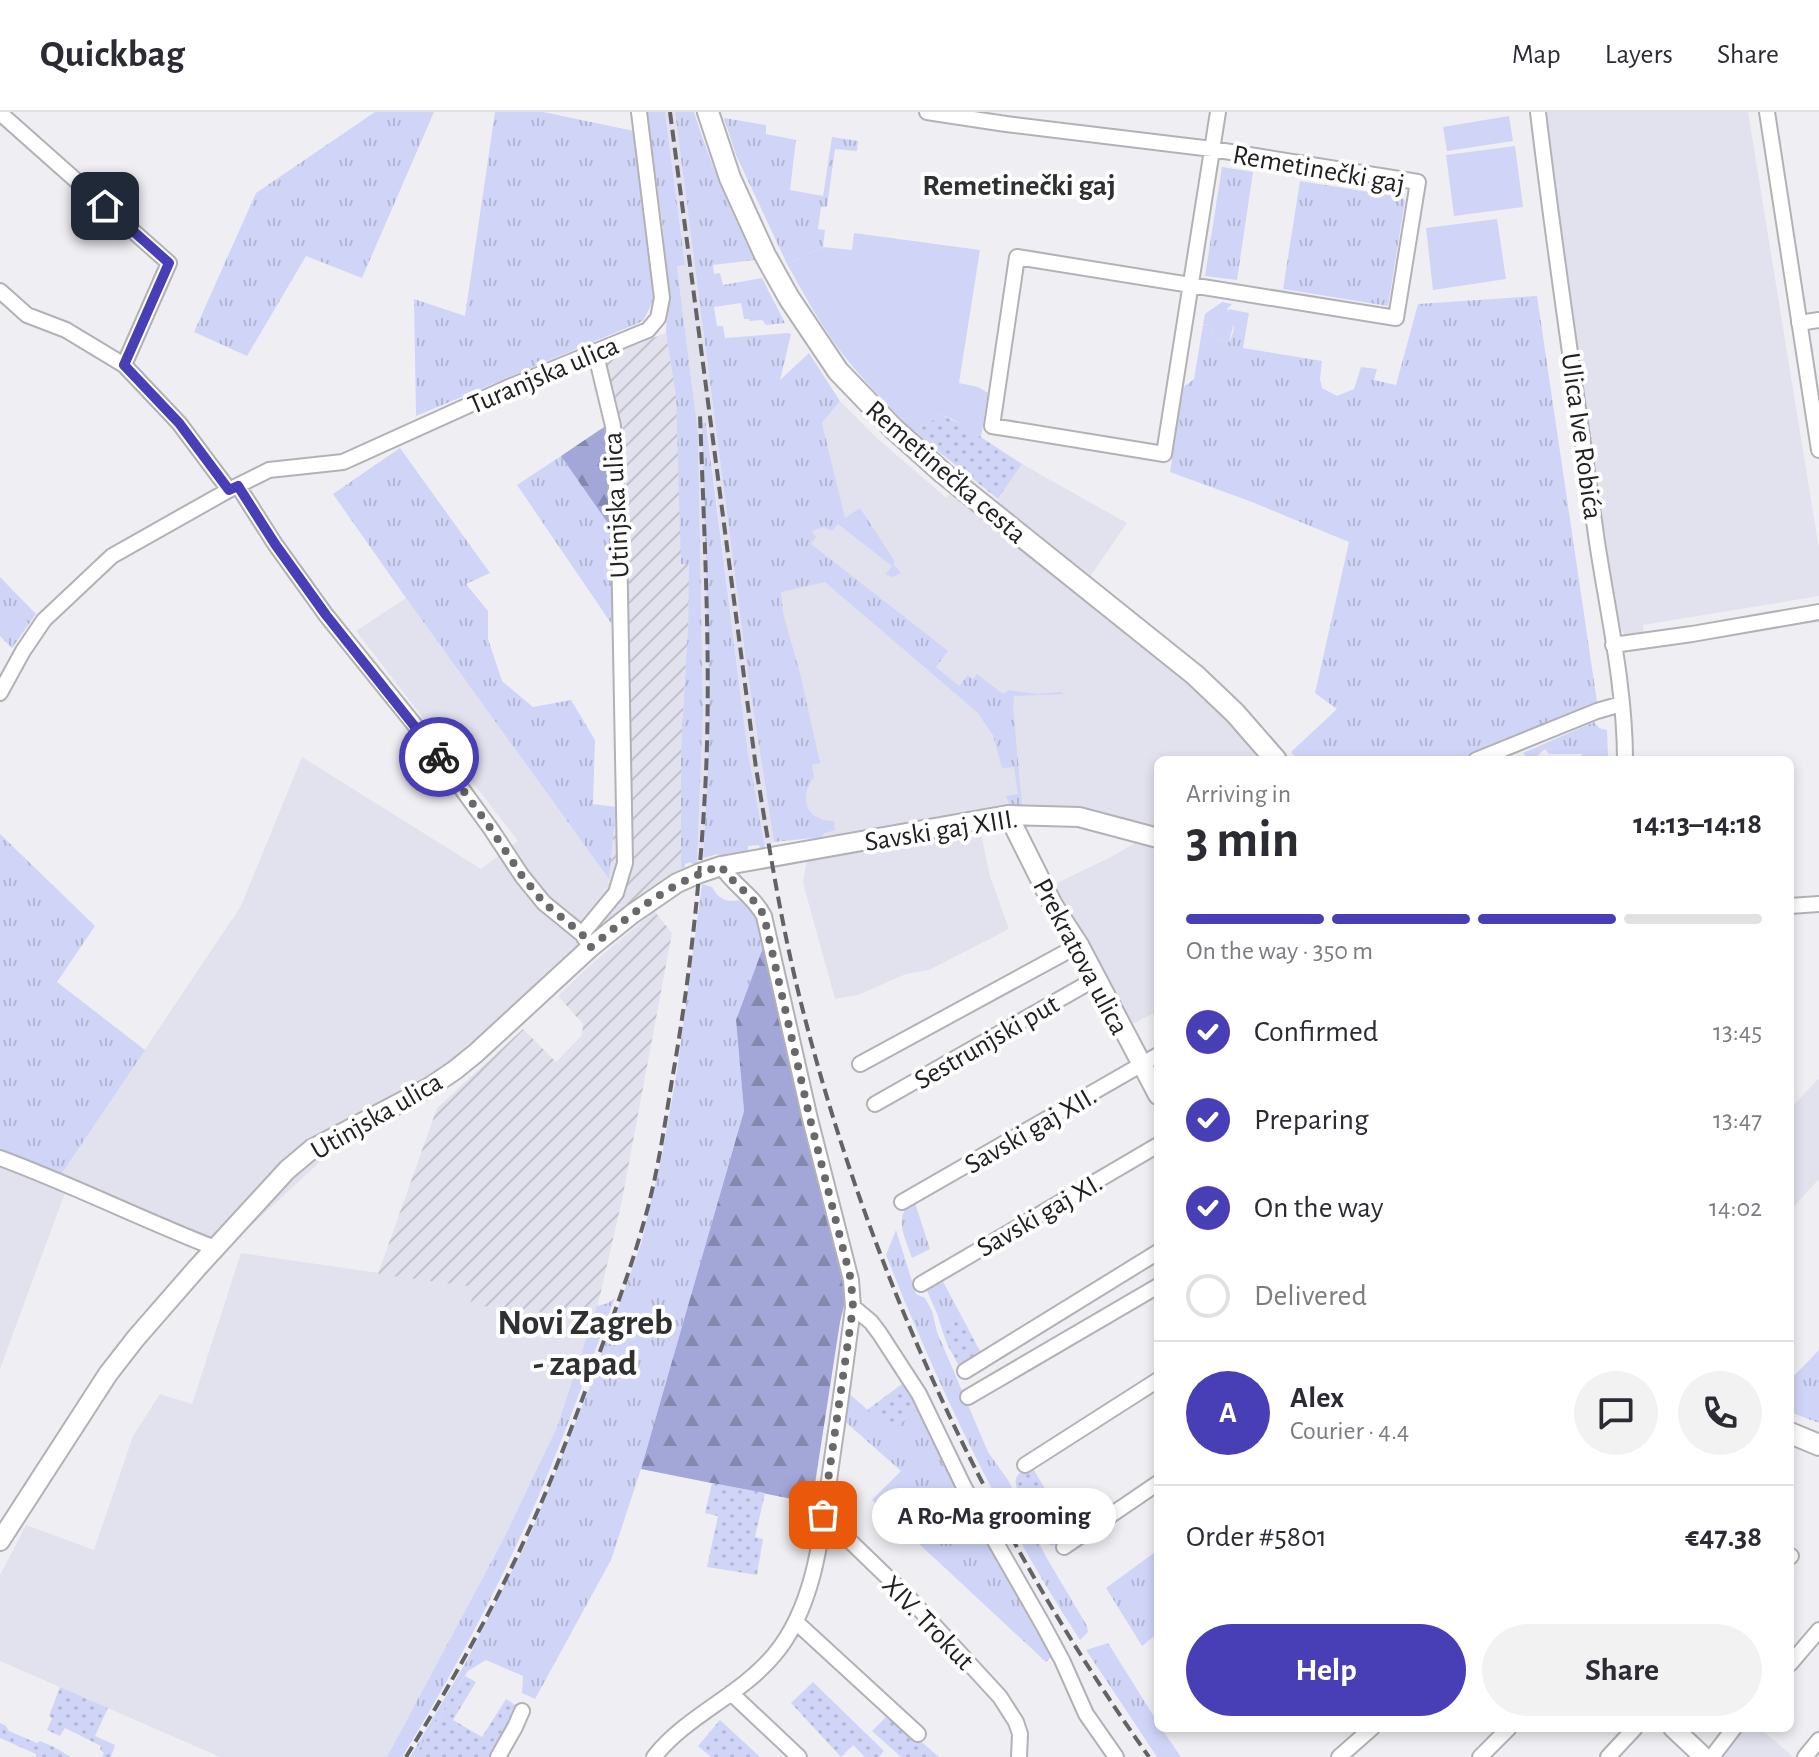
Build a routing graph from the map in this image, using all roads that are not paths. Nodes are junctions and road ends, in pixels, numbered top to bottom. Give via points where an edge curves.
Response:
1 (639, 112) edge
2 (708, 112) edge
3 (927, 112) edge
4 (1218, 112) edge
5 (1538, 112) edge
6 (1767, 112) edge
7 (0, 113) edge
8 (1007, 118) edge
9 (1212, 149) junction
10 (1190, 286) junction
11 (0, 291) edge
12 (1819, 320) edge
13 (1799, 323) junction
14 (595, 351) junction
15 (124, 365) junction
16 (1819, 450) edge
17 (234, 488) junction
18 (1819, 612) edge
19 (1613, 645) junction
20 (0, 693) edge
21 (1621, 704) junction
22 (1273, 756) edge
23 (1486, 756) edge
24 (1625, 756) edge
25 (1008, 815) junction
26 (1154, 837) edge
27 (771, 857) joint
28 (721, 866) junction
29 (1819, 904) edge
30 (1794, 906) edge
31 (587, 941) junction
32 (1079, 945) junction
33 (1097, 978) junction
34 (1154, 1057) edge
35 (860, 1064) dead end
36 (1141, 1065) junction
37 (1154, 1088) edge
38 (875, 1104) dead end
39 (1154, 1147) edge
40 (0, 1158) edge
41 (902, 1202) dead end
42 (215, 1248) junction
43 (1154, 1254) edge
44 (921, 1284) dead end
45 (1154, 1288) edge
46 (853, 1307) junction
47 (965, 1371) dead end
48 (1154, 1383) edge
49 (968, 1397) dead end
50 (1794, 1435) edge
51 (1819, 1445) edge
52 (1025, 1465) dead end
53 (1154, 1486) edge
54 (823, 1515) junction
55 (0, 1541) edge
56 (1064, 1547) dead end
57 (796, 1622) junction
58 (1819, 1630) edge
59 (1794, 1659) edge
60 (731, 1693) junction
61 (522, 1711) dead end
62 (1367, 1732) edge
63 (1505, 1732) edge
64 (1631, 1732) edge
65 (1677, 1732) edge
66 (1731, 1732) edge
67 (918, 1734) dead end
68 (1819, 1740) edge
69 (1111, 1754) edge
70 (498, 1757) edge
71 (654, 1757) edge
72 (799, 1757) edge
73 (1019, 1757) edge
74 (1339, 1757) edge
75 (1480, 1757) edge
76 (1608, 1757) edge
77 (1704, 1757) edge
78 (1712, 1757) edge
79 (1805, 1757) edge

1 - 14 street, Turanjska ulica via 662,298 658,318 648,330
2 - 22 main road, Remetinečka cesta via 730,178 765,255 838,371 943,473 1195,675
3 - 8 street, Remetinečki gaj
4 - 9 street, Remetinečki gaj
5 - 19 street, Ulica Ive Robića
6 - 13 street
7 - 15 street via 169,263
8 - 9 street, Remetinečki gaj
9 - 10 street, Remetinečki gaj
9 - 10 street, Remetinečki gaj via 1418,182 1396,318
10 - 10 street, Remetinečki gaj via 1164,454 992,426 1017,257
11 - 15 street via 27,315 66,330
12 - 13 street
13 - 16 street
14 - 17 street, Turanjska ulica via 343,462 269,470
14 - 31 street, Utinjska ulica via 613,426 625,863 616,893
15 - 17 street
17 - 20 street, Turanjska ulica via 112,556 44,620
17 - 31 street via 326,615 422,734 522,876
18 - 19 street
19 - 21 street, Ulica Ive Robića
21 - 23 street
21 - 24 street, Ulica Ive Robića
25 - 26 street, Savski gaj XIII. via 1079,817
25 - 27 street, Savski gaj XIII.
25 - 32 street, Prekratova ulica
27 - 28 street, Utinjska ulica
28 - 31 street, Utinjska ulica via 677,883
28 - 46 street via 764,916 851,1280
29 - 30 street
31 - 42 street, Utinjska ulica via 476,1053 430,1087 302,1157
32 - 33 street, Prekratova ulica
32 - 35 street
33 - 36 street, Prekratova ulica
33 - 38 street, Sestrunjski put
34 - 36 street, Savski gaj XII.
36 - 37 street, Prekratova ulica
36 - 41 street, Savski gaj XII.
39 - 44 street, Savski gaj XI.
40 - 42 street
42 - 55 street, Utinjska ulica via 108,1374
43 - 47 street
45 - 49 street
46 - 54 street
46 - 69 street via 871,1322 919,1394 964,1487
48 - 52 street
50 - 51 main road
53 - 56 street
54 - 57 street via 812,1577
54 - 73 street, XIV. Trokut via 1000,1697 1020,1734
57 - 60 street via 776,1653
57 - 67 street
58 - 59 street
60 - 71 street via 685,1724
60 - 72 street
61 - 70 street
62 - 74 street
63 - 75 street
64 - 76 street
65 - 77 street
66 - 78 street
68 - 79 street

